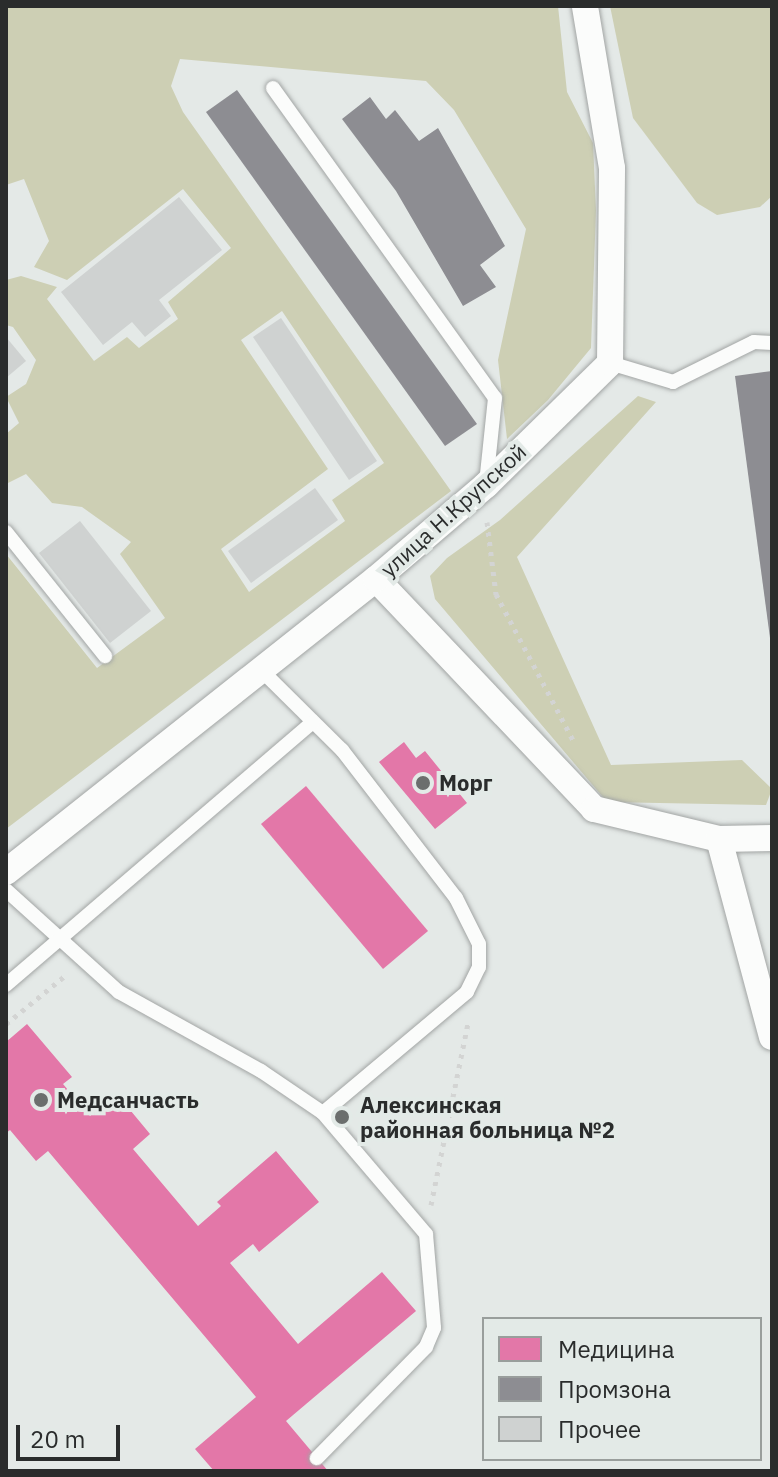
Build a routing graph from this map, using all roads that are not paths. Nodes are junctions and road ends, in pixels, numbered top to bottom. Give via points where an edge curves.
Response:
1 (585, 6) edge
2 (273, 88) dead end
3 (772, 343) edge
4 (610, 363) junction
5 (486, 485) junction
6 (6, 532) edge
7 (376, 579) junction
8 (105, 656) dead end
9 (259, 668) junction
10 (313, 722) junction
11 (772, 838) edge
12 (719, 839) junction
13 (6, 872) edge
14 (6, 890) edge
15 (61, 940) junction
16 (6, 985) edge
17 (772, 1037) edge
18 (323, 1113) junction
19 (317, 1458) dead end

1 - 4 street via 612,168
2 - 5 lane via 495,398
3 - 4 lane via 754,342 673,382
4 - 5 street, улица Н.Крупской
5 - 7 street, улица Н.Крупской
6 - 8 lane
7 - 9 street, улица Н.Крупской
7 - 12 street via 594,809
9 - 10 lane
9 - 13 street, улица Н.Крупской
10 - 15 lane
10 - 18 lane via 342,750 456,898 479,944 479,967 467,992 447,1014
11 - 12 street
12 - 17 street
14 - 15 lane
15 - 16 lane
15 - 18 lane via 119,992
18 - 19 lane via 426,1234 434,1328 426,1347

